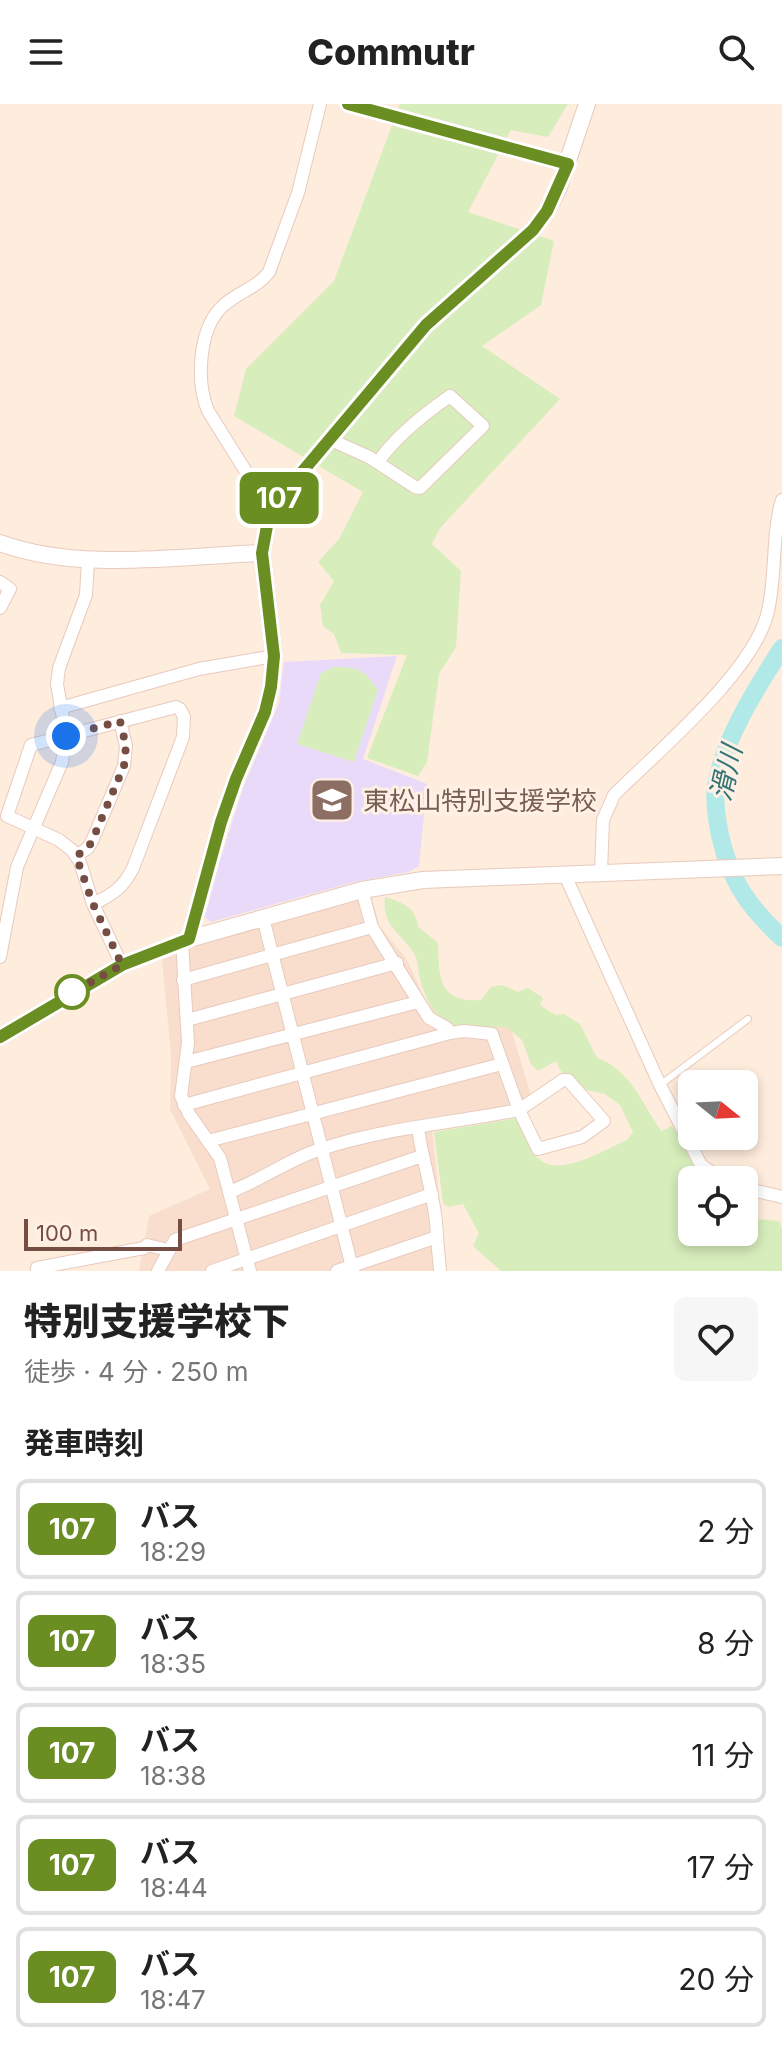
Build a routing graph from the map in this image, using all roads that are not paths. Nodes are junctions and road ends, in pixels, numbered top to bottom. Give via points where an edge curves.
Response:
1 (320, 104) edge
2 (348, 104) edge
3 (587, 104) edge
4 (568, 164) junction
5 (329, 439) junction
6 (378, 462) junction
7 (782, 500) edge
8 (270, 510) junction
9 (0, 543) edge
10 (262, 553) junction
11 (88, 560) junction
12 (0, 582) edge
13 (0, 608) edge
14 (274, 656) junction
15 (60, 708) junction
16 (120, 721) junction
17 (66, 736) junction
18 (33, 829) junction
19 (76, 856) junction
20 (782, 866) edge
21 (601, 872) junction
22 (564, 873) junction
23 (362, 890) junction
24 (93, 904) junction
25 (263, 918) junction
26 (372, 927) junction
27 (185, 940) junction
28 (271, 956) junction
29 (0, 957) edge
30 (397, 963) junction
31 (122, 965) junction
32 (183, 980) junction
33 (282, 995) junction
34 (418, 1002) junction
35 (748, 1019) dead end
36 (187, 1020) junction
37 (450, 1033) junction
38 (292, 1035) junction
39 (0, 1037) edge
40 (186, 1062) junction
41 (502, 1064) junction
42 (302, 1074) junction
43 (660, 1085) junction
44 (184, 1105) junction
45 (519, 1110) junction
46 (312, 1114) junction
47 (418, 1128) junction
48 (208, 1141) junction
49 (321, 1149) junction
50 (422, 1156) junction
51 (702, 1166) edge
52 (332, 1187) junction
53 (229, 1192) junction
54 (758, 1193) edge
55 (432, 1194) junction
56 (782, 1197) edge
57 (236, 1220) junction
58 (341, 1226) junction
59 (437, 1237) junction
60 (168, 1250) junction
61 (249, 1265) edge
62 (352, 1268) edge
63 (37, 1271) edge
64 (158, 1271) edge
65 (212, 1271) edge
66 (337, 1271) edge
67 (440, 1271) edge

1 - 8 street via 298,193 269,272 214,314 202,358 202,396 208,411
2 - 4 street
3 - 4 street
4 - 5 street via 533,230 426,325
5 - 6 street
5 - 8 street
6 - 6 street via 420,488 483,426 450,396
7 - 21 street via 763,625 734,675 614,795 603,820
8 - 10 street
9 - 11 street
10 - 11 street
10 - 14 street
11 - 15 street via 86,595 59,668
12 - 13 street via 10,589
14 - 15 street via 199,669
14 - 27 street via 265,712 236,779
15 - 17 street
16 - 17 street
16 - 19 street via 124,766 92,841
16 - 24 street via 176,707 185,727 127,881
17 - 18 street via 62,762
17 - 18 street via 30,746 7,816
18 - 19 street via 67,845
18 - 29 street via 13,879
19 - 24 street
20 - 21 street
21 - 22 street
22 - 23 street via 423,880
22 - 43 street
23 - 25 street
23 - 26 street
24 - 31 street
25 - 27 street
25 - 28 street
26 - 28 street
26 - 30 street
27 - 31 street
27 - 32 street
28 - 32 street
28 - 33 street
30 - 33 street
30 - 34 street
31 - 39 street
32 - 36 street
33 - 36 street
33 - 38 street
34 - 37 street
34 - 38 street
35 - 43 lane
36 - 40 street
37 - 41 street via 492,1034
37 - 42 street
38 - 40 street
38 - 42 street
40 - 44 street
41 - 45 street
41 - 46 street
42 - 44 street
42 - 46 street
43 - 51 street
44 - 48 street
45 - 45 street via 568,1080 604,1121 582,1137 538,1149
45 - 47 street
46 - 48 street
46 - 49 street
47 - 49 street
47 - 50 street
48 - 53 street via 220,1158
49 - 52 street
49 - 53 street
50 - 52 street
50 - 55 street
52 - 57 street
52 - 58 street
53 - 57 street
54 - 56 street
55 - 58 street
55 - 59 street
57 - 60 street via 175,1240
57 - 61 street
58 - 61 street
58 - 62 street
59 - 62 street
59 - 67 street
60 - 63 street via 147,1245
60 - 64 street
61 - 65 street
62 - 66 street

